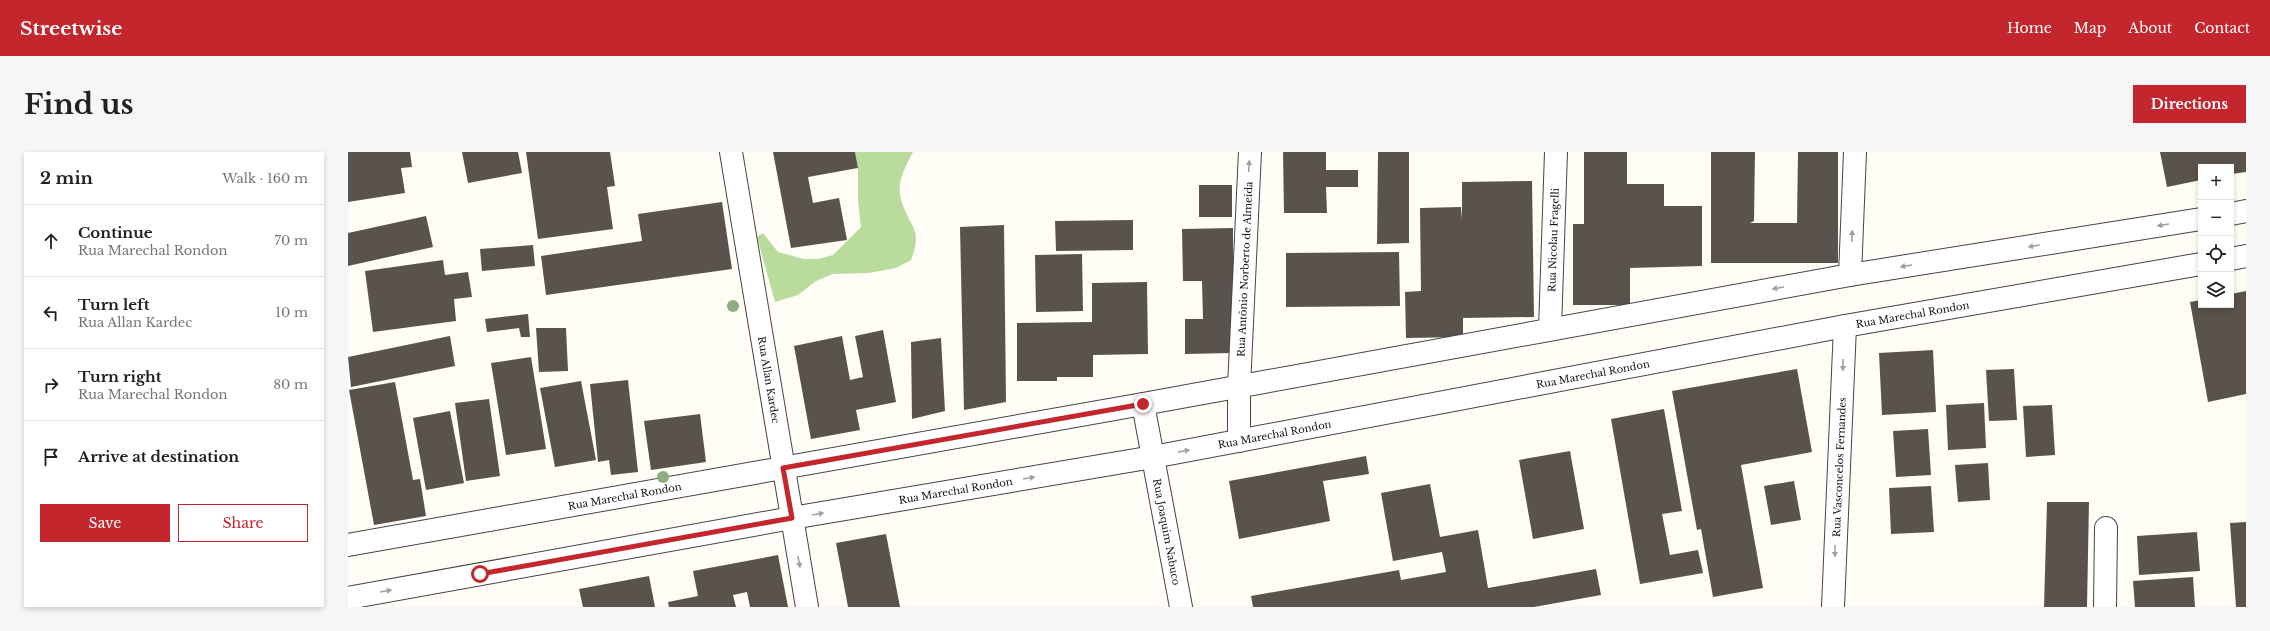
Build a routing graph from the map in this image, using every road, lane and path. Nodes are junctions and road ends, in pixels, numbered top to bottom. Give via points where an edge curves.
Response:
1 (731, 152) edge
2 (1250, 152) edge
3 (1556, 152) edge
4 (1855, 152) edge
5 (2246, 211) edge
6 (2234, 213) edge
7 (2198, 218) edge
8 (2246, 256) edge
9 (2234, 258) edge
10 (2198, 265) edge
11 (1850, 275) junction
12 (1845, 326) junction
13 (1550, 329) junction
14 (1239, 387) junction
15 (1143, 404) junction
16 (1239, 441) junction
17 (1153, 457) junction
18 (783, 468) junction
19 (792, 518) junction
20 (2106, 528) dead end
21 (348, 545) edge
22 (348, 598) edge
23 (348, 601) edge
24 (349, 607) edge
25 (807, 607) edge
26 (1181, 607) edge
27 (1833, 607) edge
28 (2105, 607) edge

1 - 18 street, Rua Allan Kardec
14 -> 2 street, Rua Antônio Norberto de Almeida
3 - 13 street, Rua Nicolau Fragelli
11 -> 4 street
5 - 6 street
7 -> 11 street, Rua Marechal Rondon
8 - 9 street
10 - 12 street, Rua Marechal Rondon
11 -> 13 street, Rua Marechal Rondon
12 - 16 street, Rua Marechal Rondon
12 -> 27 street, Rua Vasconcelos Fernandes
13 - 14 street, Rua Marechal Rondon
14 - 15 street, Rua Marechal Rondon
14 - 16 street, Rua Antônio Norberto de Almeida
15 - 17 street, Rua Joaquim Nabuco
15 - 18 street, Rua Marechal Rondon
17 -> 16 street, Rua Marechal Rondon
19 -> 17 street, Rua Marechal Rondon
17 - 26 street, Rua Joaquim Nabuco
18 - 19 street, Rua Allan Kardec
18 - 21 street, Rua Marechal Rondon
22 -> 19 street, Rua Marechal Rondon
19 -> 25 street, Rua Allan Kardec
20 - 28 street
23 - 24 street

